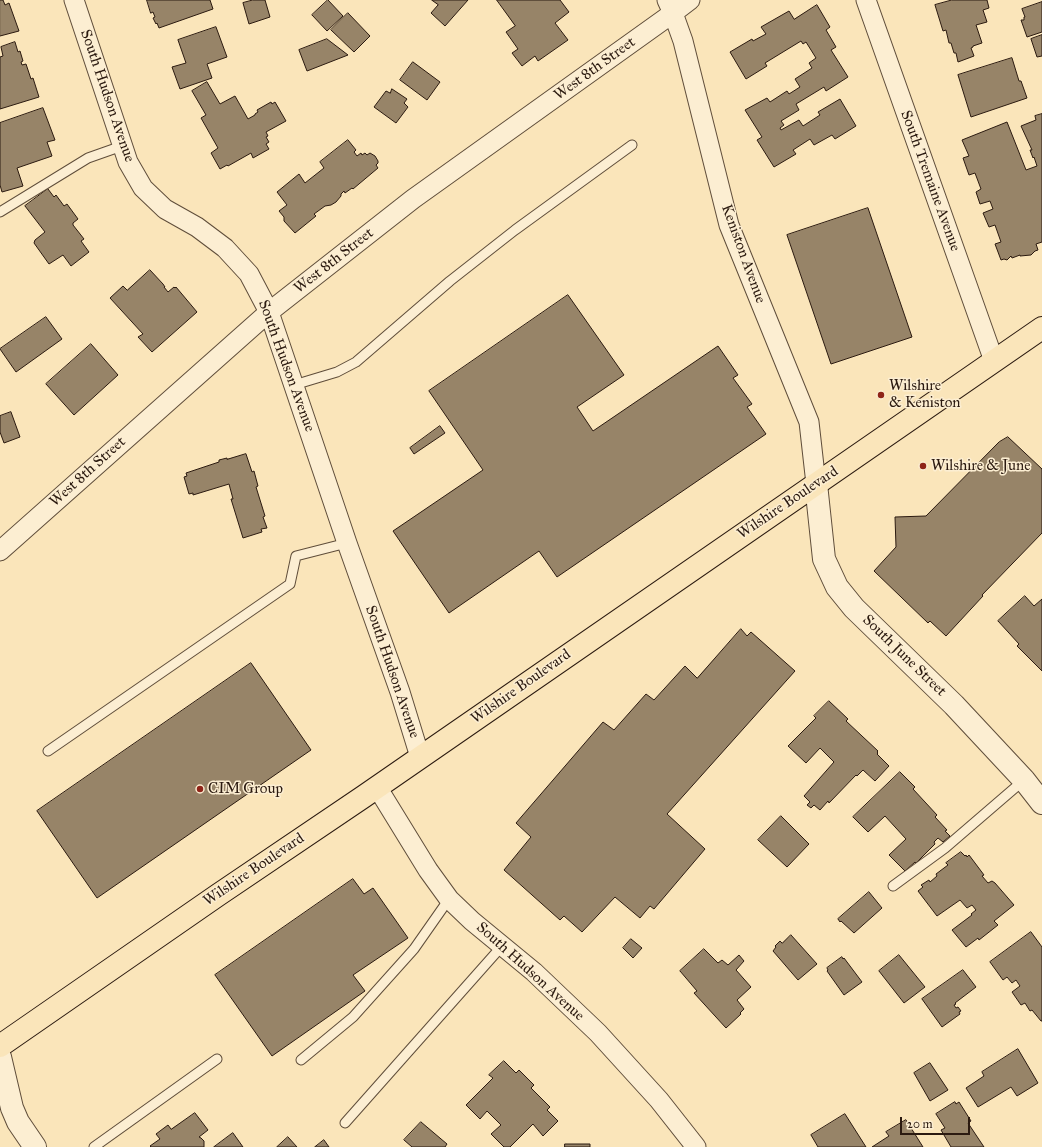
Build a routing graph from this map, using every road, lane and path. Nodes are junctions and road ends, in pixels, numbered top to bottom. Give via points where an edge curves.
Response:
1 (74, 0) edge
2 (690, 0) edge
3 (866, 0) edge
4 (670, 7) edge
5 (632, 145) dead end
6 (122, 146) junction
7 (0, 212) edge
8 (269, 312) junction
9 (1042, 328) edge
10 (994, 361) junction
11 (294, 385) junction
12 (816, 484) junction
13 (347, 542) junction
14 (0, 551) edge
15 (48, 751) dead end
16 (420, 757) junction
17 (1024, 780) junction
18 (377, 787) junction
19 (1042, 803) edge
20 (893, 886) dead end
21 (449, 900) junction
22 (502, 946) junction
23 (0, 1046) edge
24 (0, 1057) edge
25 (217, 1059) dead end
26 (301, 1060) dead end
27 (345, 1123) dead end
28 (35, 1147) edge
29 (94, 1147) edge
30 (696, 1147) edge

1 - 6 street, South Hudson Avenue
2 - 4 street, West 8th Street
3 - 10 street, South Tremaine Avenue
4 - 8 street, West 8th Street via 413,199
4 - 12 street, Keniston Avenue via 683,41 730,224 809,422
5 - 11 lane via 509,235 356,362 337,372
6 - 7 lane via 88,158
6 - 8 street, South Hudson Avenue via 143,188 165,209 197,227 224,248 249,274
8 - 11 street, South Hudson Avenue
8 - 14 street, West 8th Street
9 - 10 main road, Wilshire Boulevard
10 - 12 main road, Wilshire Boulevard
11 - 13 street, South Hudson Avenue
12 - 16 main road, Wilshire Boulevard
12 - 17 street, South June Street via 824,559 837,587 854,608 954,705
13 - 15 lane via 296,556 290,584
13 - 16 street, South Hudson Avenue
16 - 18 main road, Wilshire Boulevard
17 - 19 street, South June Street
17 - 20 lane via 945,848
18 - 21 street, South Hudson Avenue
18 - 23 main road, Wilshire Boulevard
21 - 22 street, South Hudson Avenue
21 - 26 lane via 414,949 353,1017
22 - 27 lane
22 - 30 street, South Hudson Avenue via 534,972 598,1033 659,1100
24 - 28 street via 12,1108
25 - 29 lane

